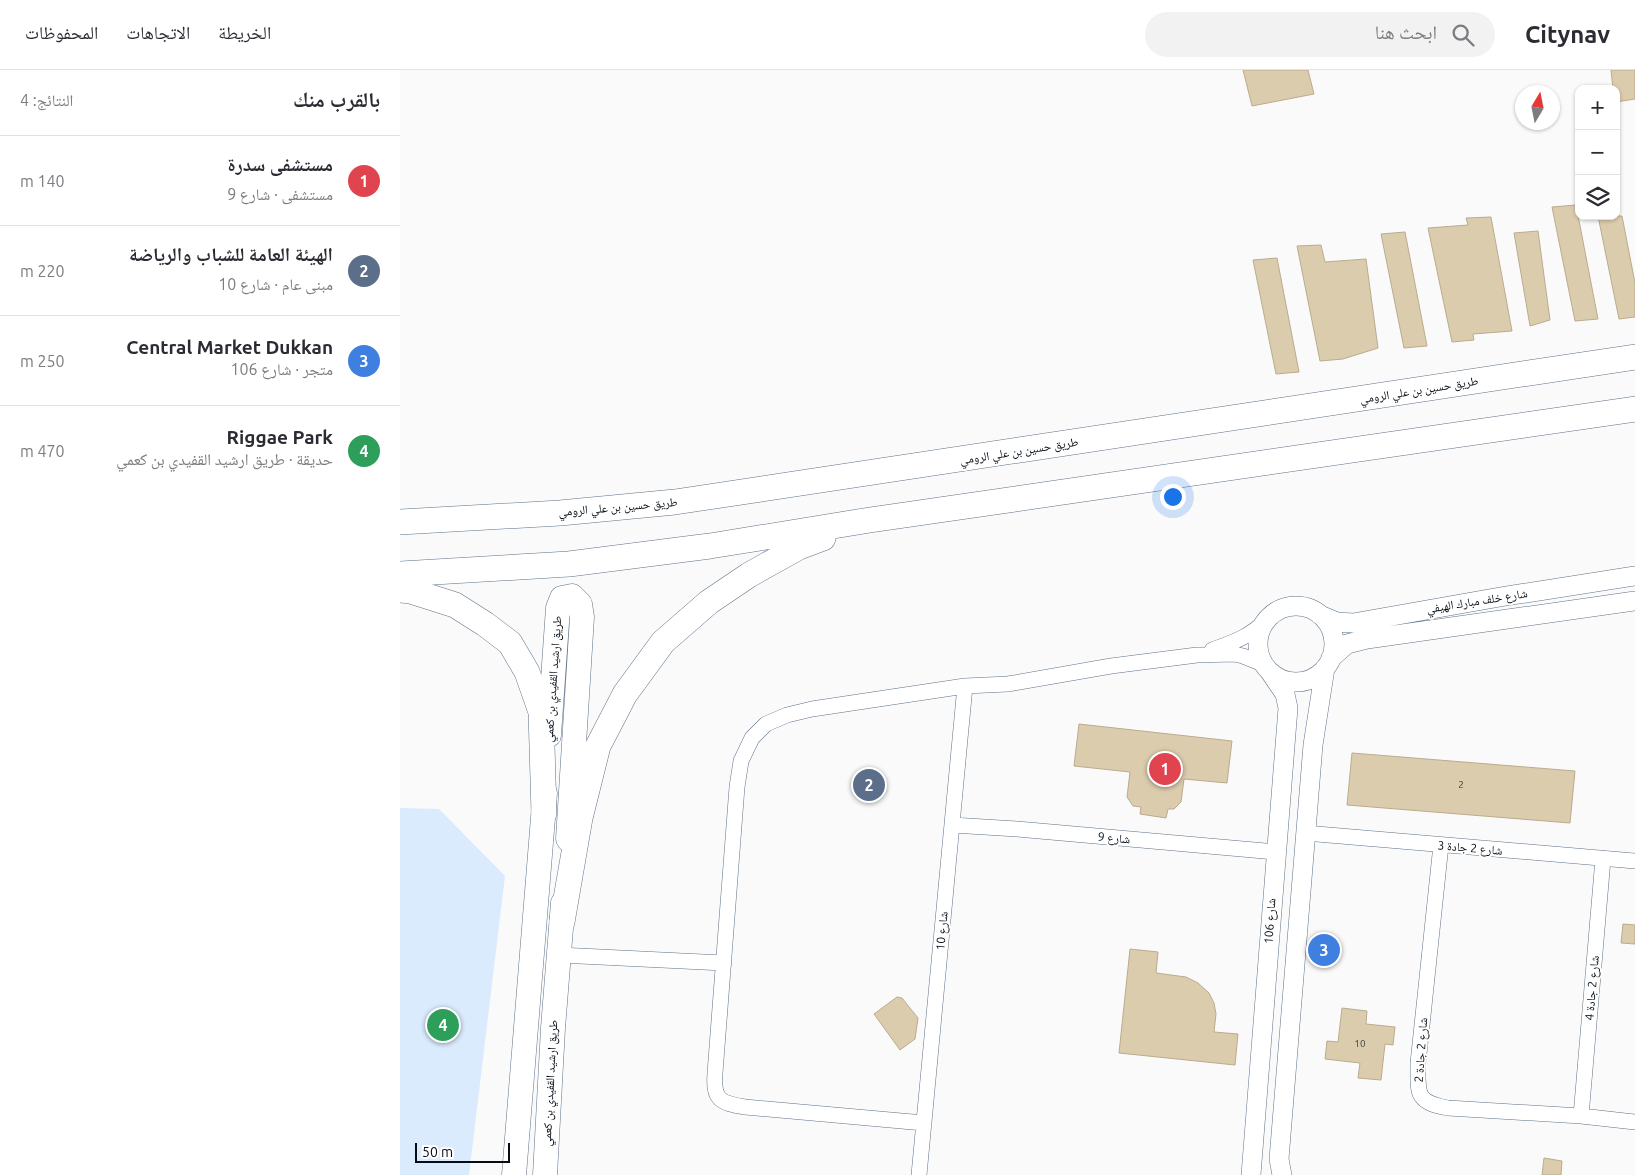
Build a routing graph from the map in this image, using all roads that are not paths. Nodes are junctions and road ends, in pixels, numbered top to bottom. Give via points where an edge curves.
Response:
1 (1635, 357) edge
2 (1635, 408) edge
3 (870, 520) junction
4 (400, 522) edge
5 (400, 574) edge
6 (1635, 576) edge
7 (400, 590) edge
8 (1635, 601) edge
9 (1320, 615) junction
10 (1266, 620) junction
11 (1197, 655) junction
12 (1328, 663) junction
13 (1266, 668) junction
14 (964, 686) junction
15 (1284, 761) junction
16 (1311, 768) junction
17 (544, 812) junction
18 (952, 825) junction
19 (1305, 833) junction
20 (1441, 845) junction
21 (1276, 852) junction
22 (1603, 859) junction
23 (1635, 861) edge
24 (562, 922) junction
25 (559, 955) junction
26 (724, 963) junction
27 (1581, 1116) junction
28 (1635, 1122) edge
29 (924, 1123) junction
30 (514, 1175) edge
31 (545, 1175) edge
32 (919, 1175) edge
33 (1251, 1175) edge
34 (1282, 1175) edge

1 - 4 highway, طريق حسين بن علي الرومي via 675,502 560,513
2 - 3 highway
3 - 5 highway via 710,546 568,564
3 - 24 highway via 799,547 749,575 709,602 663,642 625,694 598,746 580,818
6 - 9 street, شارع خلف مبارك الهيفي via 1353,623 1337,622
7 - 17 highway via 454,605 510,643 528,672 541,712
8 - 12 street, شارع خلف مبارك الهيفي via 1367,639 1347,644
9 - 10 street via 1302,607 1289,607
9 - 12 street via 1333,634 1334,646
10 - 11 street via 1240,640
10 - 13 street via 1258,641
11 - 13 street via 1234,654
11 - 14 street via 1008,684
12 - 13 street via 1316,676 1292,682 1280,679
12 - 16 street
13 - 15 street, شارع 106 via 1285,694 1288,708
14 - 18 street, شارع 10
14 - 26 street via 787,715 766,724 752,738 741,761 737,788
15 - 16 street via 1297,755
15 - 21 street, شارع 106
16 - 19 street
17 - 24 main road, طريق ارشيد القفيدي بن كعمي via 557,615 562,598 572,596 580,604 582,617
17 - 30 main road, طريق ارشيد القفيدي بن كعمي
18 - 21 street, شارع 9
18 - 29 street, شارع 10
19 - 20 street, شارع 2 جادة 3
19 - 34 street via 1279,1159
20 - 22 street, شارع 2 جادة 3
20 - 27 street, شارع 2 جادة 2 via 1418,1063 1418,1088 1423,1099 1430,1105 1448,1108
21 - 33 street, شارع 106
22 - 23 street, شارع 2 جادة 3
22 - 27 street, شارع 2 جادة 4
24 - 25 main road, طريق ارشيد القفيدي بن كعمي
25 - 26 street
25 - 31 main road, طريق ارشيد القفيدي بن كعمي
26 - 29 street via 714,1088 719,1099 726,1104
27 - 28 street, شارع 2 جادة 2
29 - 32 street, شارع 10

